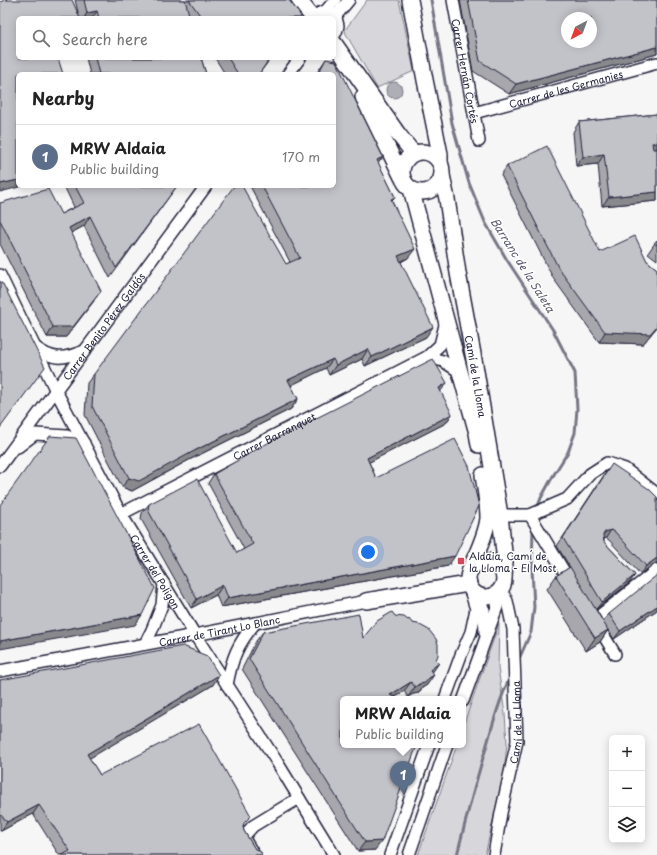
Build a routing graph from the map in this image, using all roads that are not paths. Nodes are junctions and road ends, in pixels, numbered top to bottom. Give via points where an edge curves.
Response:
1 (3, 0) edge
2 (299, 0) edge
3 (311, 0) edge
4 (334, 0) edge
5 (349, 0) edge
6 (410, 0) edge
7 (453, 0) edge
8 (0, 2) edge
9 (323, 16) edge
10 (324, 16) edge
11 (326, 16) edge
12 (326, 16) edge
13 (336, 46) edge
14 (298, 60) edge
15 (345, 60) junction
16 (657, 62) edge
17 (290, 72) edge
18 (424, 80) junction
19 (474, 112) junction
20 (479, 141) dead end
21 (419, 152) junction
22 (441, 169) junction
23 (402, 177) junction
24 (205, 188) edge
25 (411, 189) junction
26 (0, 275) edge
27 (447, 319) junction
28 (35, 347) junction
29 (84, 351) junction
30 (427, 357) junction
31 (460, 372) junction
32 (55, 390) junction
33 (84, 443) junction
34 (8, 455) junction
35 (0, 466) edge
36 (657, 494) edge
37 (121, 514) junction
38 (500, 515) junction
39 (530, 515) junction
40 (657, 570) edge
41 (470, 582) junction
42 (164, 584) junction
43 (501, 586) junction
44 (578, 593) edge
45 (366, 601) joint
46 (255, 623) junction
47 (195, 635) junction
48 (485, 638) junction
49 (145, 644) junction
50 (615, 654) dead end
51 (0, 671) edge
52 (227, 685) junction
53 (446, 696) edge
54 (465, 696) edge
55 (428, 748) edge
56 (447, 748) edge
57 (299, 798) junction
58 (254, 855) edge
59 (334, 855) edge
60 (390, 855) edge
61 (409, 855) edge
62 (494, 855) edge

1 - 8 lane
2 - 9 street
3 - 10 street
4 - 11 street
5 - 12 street
6 - 18 street
7 - 19 street, Carrer Hernán Cortés
13 - 15 street
14 - 17 street
15 - 21 street via 406,144
15 - 23 street
16 - 19 street, Carrer de les Germanies
18 - 21 street via 429,138 426,147
18 - 22 street
19 - 20 street, Carrer Hernán Cortés
21 - 22 street via 433,155
21 - 23 street via 405,160 401,171
22 - 25 street via 440,181 436,187 424,192
22 - 38 street, Camí de la Lloma
23 - 25 street
24 - 29 street, Carrer Benito Pérez Galdós
25 - 27 street, Camí de la Lloma
26 - 28 street, Carrer del Poligon
27 - 30 street, Carrer Barranquet via 440,345
27 - 31 street, Camí de la Lloma
28 - 29 street via 54,358 68,357
28 - 32 street, Carrer del Poligon
29 - 32 street, Carrer Benito Pérez Galdós
30 - 31 street via 443,361
30 - 37 street, Carrer Barranquet
31 - 41 street, Camí de la Lloma via 477,433 488,519
32 - 33 street, Carrer del Poligon
32 - 34 street, Carrer Benito Pérez Galdós
33 - 34 street via 67,436 35,434
33 - 37 street, Carrer del Poligon
34 - 35 street, Carrer Benito Pérez Galdós
36 - 39 street via 625,469 607,463 590,474 567,499
37 - 42 street, Carrer del Poligon
38 - 39 street
38 - 43 street, Camí de la Lloma via 505,562
39 - 44 street
40 - 50 street via 637,581 592,616
41 - 43 street via 485,597 494,595
41 - 43 street via 479,562 490,561 500,566
41 - 45 street, Carrer de Tirant Lo Blanc
41 - 48 street, Camí de la Lloma via 484,610
41 - 53 street via 476,609 471,632
42 - 47 street, Carrer del Poligon
42 - 49 street via 162,605
43 - 48 street, Camí de la Lloma via 497,607
43 - 62 street, Camí de la Lloma via 513,628 517,741
45 - 46 street, Carrer de Tirant Lo Blanc
46 - 47 street, Carrer de Tirant Lo Blanc
46 - 52 street via 243,638 231,662
47 - 49 street, Carrer de Tirant Lo Blanc
47 - 52 street, Carrer del Poligon
48 - 54 street, Camí de la Lloma
49 - 51 street, Carrer de Tirant Lo Blanc
52 - 57 street, Carrer del Poligon
55 - 60 street
56 - 61 street
57 - 58 street via 253,826 243,837
57 - 59 street, Carrer del Poligon

